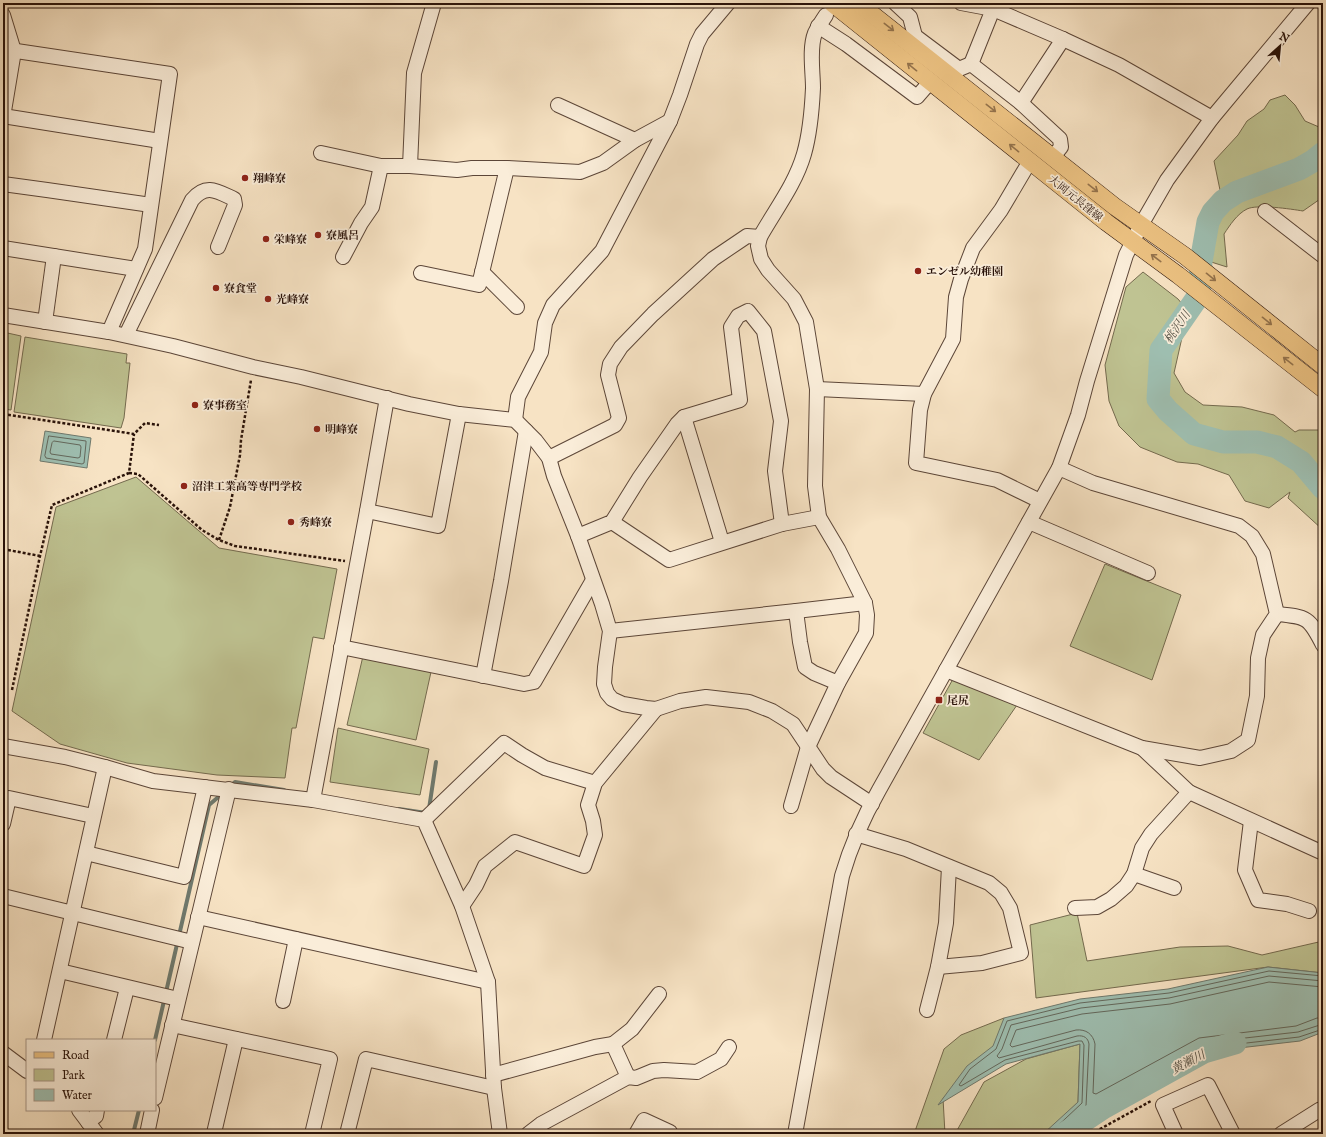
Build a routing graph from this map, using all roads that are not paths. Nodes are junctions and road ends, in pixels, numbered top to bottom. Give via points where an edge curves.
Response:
1 (434, 3) edge
2 (728, 3) edge
3 (858, 3) edge
4 (895, 3) edge
5 (961, 3) edge
6 (1307, 4) edge
7 (993, 9) junction
8 (3, 15) edge
9 (826, 15) edge
10 (1063, 39) junction
11 (8, 50) edge
12 (971, 64) junction
13 (930, 82) junction
14 (1021, 103) junction
15 (558, 105) dead end
16 (3, 116) edge
17 (1212, 118) junction
18 (670, 121) junction
19 (160, 140) junction
20 (635, 140) junction
21 (321, 153) dead end
22 (1053, 157) junction
23 (1030, 161) junction
24 (381, 166) junction
25 (410, 166) junction
26 (507, 168) junction
27 (3, 184) edge
28 (151, 205) junction
29 (1265, 211) dead end
30 (1141, 224) junction
31 (760, 237) junction
32 (1133, 241) junction
33 (218, 247) dead end
34 (3, 248) edge
35 (54, 256) junction
36 (1323, 256) edge
37 (343, 257) dead end
38 (136, 269) junction
39 (482, 272) junction
40 (421, 273) dead end
41 (517, 307) dead end
42 (3, 314) edge
43 (45, 322) junction
44 (109, 332) junction
45 (126, 336) junction
46 (1321, 365) edge
47 (1321, 387) edge
48 (817, 388) junction
49 (924, 394) junction
50 (387, 398) junction
51 (459, 414) junction
52 (684, 417) junction
53 (515, 420) junction
54 (526, 431) junction
55 (549, 458) junction
56 (1059, 468) junction
57 (1040, 502) junction
58 (367, 511) junction
59 (819, 517) junction
60 (612, 522) junction
61 (1029, 522) junction
62 (782, 524) junction
63 (578, 536) junction
64 (722, 542) junction
65 (1148, 573) dead end
66 (593, 580) junction
67 (865, 603) junction
68 (796, 611) junction
69 (1277, 614) junction
70 (610, 631) junction
71 (1323, 645) edge
72 (341, 647) junction
73 (946, 670) junction
74 (483, 676) junction
75 (838, 683) junction
76 (656, 709) junction
77 (3, 746) edge
78 (808, 748) junction
79 (1142, 748) junction
80 (105, 767) junction
81 (595, 783) junction
82 (205, 787) junction
83 (229, 789) junction
84 (1188, 792) junction
85 (313, 800) junction
86 (872, 804) junction
87 (791, 806) dead end
88 (93, 816) junction
89 (424, 820) junction
90 (1251, 820) junction
91 (3, 824) edge
92 (856, 834) junction
93 (86, 852) junction
94 (1323, 853) edge
95 (949, 867) junction
96 (1134, 874) junction
97 (1174, 888) dead end
98 (3, 896) edge
99 (462, 906) junction
100 (1075, 908) dead end
101 (1309, 911) dead end
102 (72, 913) junction
103 (198, 917) junction
104 (296, 939) junction
105 (192, 942) junction
106 (938, 967) junction
107 (60, 971) junction
108 (488, 982) junction
109 (127, 988) junction
110 (659, 994) dead end
111 (178, 999) junction
112 (283, 1001) dead end
113 (927, 1010) dead end
114 (172, 1026) junction
115 (44, 1039) edge
116 (114, 1039) edge
117 (236, 1039) junction
118 (613, 1044) junction
119 (729, 1047) dead end
120 (3, 1053) edge
121 (26, 1070) edge
122 (628, 1077) junction
123 (494, 1082) junction
124 (156, 1094) edge
125 (80, 1111) edge
126 (97, 1111) edge
127 (152, 1111) edge
128 (1323, 1114) edge
129 (88, 1122) junction
130 (670, 1132) dead end
131 (97, 1134) edge
132 (147, 1134) edge
133 (217, 1134) edge
134 (312, 1134) edge
135 (347, 1134) edge
136 (500, 1134) edge
137 (528, 1134) edge
138 (636, 1134) edge
139 (795, 1134) edge
140 (1176, 1134) edge
141 (1233, 1134) edge
142 (1281, 1134) edge

1 - 25 street via 414,73
2 - 18 street via 702,34 697,44
3 -> 22 main road, 大岡元長窪線
4 - 12 street via 910,16 915,36 959,69
5 - 7 street
6 - 17 street
7 - 10 street
7 - 12 street
8 - 11 street
13 -> 9 main road, 大岡元長窪線
9 - 13 street via 846,44 917,97
9 - 31 street via 814,35 813,88 804,154 797,173
10 - 14 street
10 - 17 street via 1119,65
11 - 16 street
11 - 19 street via 170,74
12 - 14 street
23 -> 13 main road, 大岡元長窪線
14 - 22 street via 1060,139 1061,147
15 - 20 street
16 - 19 street
17 - 30 street via 1167,180
18 - 20 street
18 - 53 street via 602,251 553,305 545,323 541,352 518,398
19 - 28 street
20 - 26 street via 604,163 580,172
21 - 24 street
22 -> 30 main road, 大岡元長窪線 via 1114,206
23 - 32 main road, 大岡元長窪線
23 - 49 street via 1001,210 973,248 956,297 953,339
24 - 25 street
24 - 37 street via 372,207 360,223
25 - 26 street via 457,170
26 - 39 street
27 - 28 street
28 - 38 street via 145,249
29 - 36 street
30 - 32 street
30 -> 46 main road, 大岡元長窪線
31 - 48 street via 760,259 794,299 806,322
31 - 55 street via 747,236 713,259 653,314 622,347 610,364 608,375 619,418 615,425
47 -> 32 main road, 大岡元長窪線
32 - 56 street via 1126,255 1078,415
33 - 45 street via 235,205 234,199 220,192 205,190 192,200
34 - 35 street
35 - 38 street
35 - 43 street
38 - 44 street
39 - 40 street via 479,285
39 - 41 street
42 - 43 street
43 - 44 street
44 - 45 street
45 - 50 street
48 - 49 street
48 - 59 street via 815,486
49 - 57 street via 920,410 916,463 997,480
50 - 51 street
50 - 58 street
51 - 53 street
51 - 58 street via 438,526
52 - 60 street via 640,477
52 - 62 street via 740,400 731,327 738,316 748,311 764,331 781,421 775,471
52 - 64 street
53 - 54 street
54 - 55 street
54 - 74 street
55 - 63 street
56 - 57 street
56 - 69 street via 1093,483 1239,526 1252,536 1263,554
57 - 61 street
58 - 72 street
59 - 62 street
59 - 67 street
60 - 63 street
60 - 64 street via 669,560
61 - 65 street
61 - 73 street
62 - 64 street
63 - 66 street
66 - 70 street
66 - 74 street via 534,682 524,684
67 - 68 street
67 - 75 street via 866,633
68 - 70 street
68 - 75 street via 805,667
69 - 71 street via 1300,616 1311,623
69 - 79 street via 1263,635 1258,658 1257,696 1248,740 1231,751 1200,758
70 - 76 street via 604,684 607,693 612,699 623,704
72 - 74 street
72 - 85 street
73 - 79 street
73 - 86 street
75 - 78 street
76 - 78 street via 680,700 706,697 749,702 772,710 793,724
76 - 81 street
77 - 80 street
78 - 86 street via 831,777
78 - 87 street
79 - 84 street
80 - 82 street via 153,781
80 - 88 street
81 - 89 street via 545,768 504,743
81 - 99 street via 588,805 595,835 584,866 515,842 486,866
82 - 83 street
82 - 93 street via 184,877
83 - 85 street
83 - 103 street
84 - 90 street
84 - 96 street via 1142,848
85 - 89 street
86 - 92 street
88 - 91 street via 9,798
88 - 93 street
89 - 99 street
90 - 94 street
90 - 101 street via 1245,870 1258,900 1287,904
92 - 95 street via 906,849
92 - 139 street via 842,876
93 - 102 street
95 - 106 street via 946,923
95 - 106 street via 988,883 1001,893 1010,908 1021,953 982,963
96 - 97 street
96 - 100 street via 1126,886 1111,899 1097,907
98 - 102 street
99 - 108 street
102 - 105 street
102 - 107 street
103 - 104 street
103 - 105 street
104 - 108 street
104 - 112 street
105 - 111 street
106 - 113 street
107 - 109 street
107 - 115 street
108 - 123 street
109 - 111 street
109 - 116 street
110 - 118 street via 632,1029
111 - 114 street
114 - 117 street
114 - 124 street
117 - 133 street via 214,1133
117 - 134 street via 330,1059
118 - 122 street
118 - 123 street via 595,1047
119 - 122 street via 721,1059 697,1072 664,1070 653,1071 636,1078
120 - 121 street
122 - 137 street via 541,1124
123 - 135 street via 366,1059
123 - 136 street
125 - 129 street
126 - 129 street via 96,1116
127 - 132 street
128 - 142 street via 1319,1110
129 - 131 street
130 - 138 street via 644,1120
140 - 141 street via 1163,1105 1208,1085

